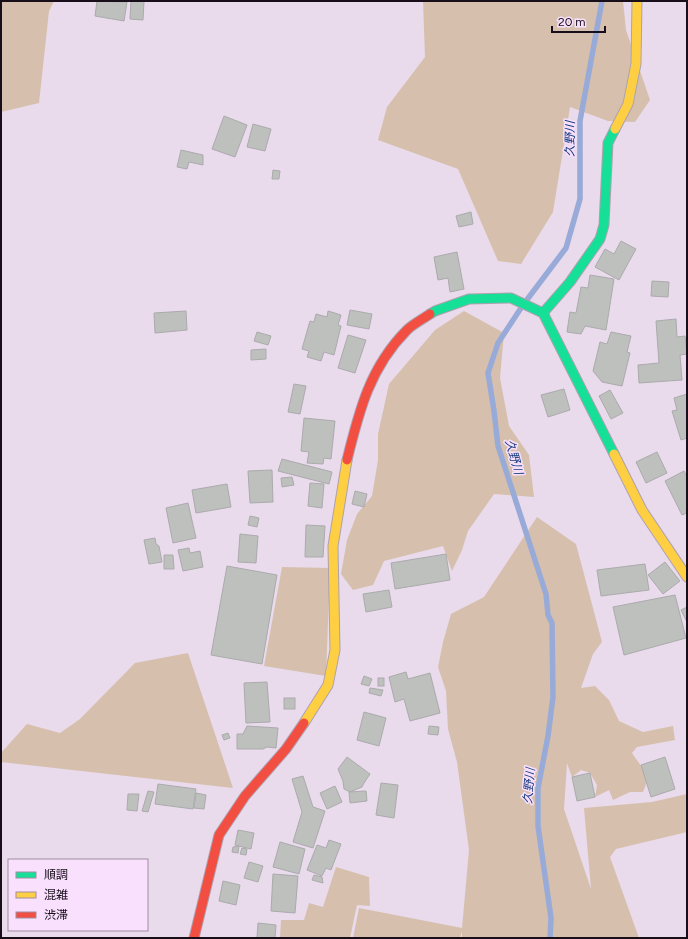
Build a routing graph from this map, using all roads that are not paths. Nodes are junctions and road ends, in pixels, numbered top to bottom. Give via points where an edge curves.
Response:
1 (637, 1) edge
2 (543, 313) junction
3 (687, 577) edge
4 (194, 938) edge

1 - 2 street via 636,64 628,104 608,143 604,226 600,238 570,282
2 - 3 street via 642,510
2 - 4 street via 511,298 469,299 435,311 408,329 385,355 368,388 345,469 333,546 335,650 328,685 286,749 245,796 219,835

